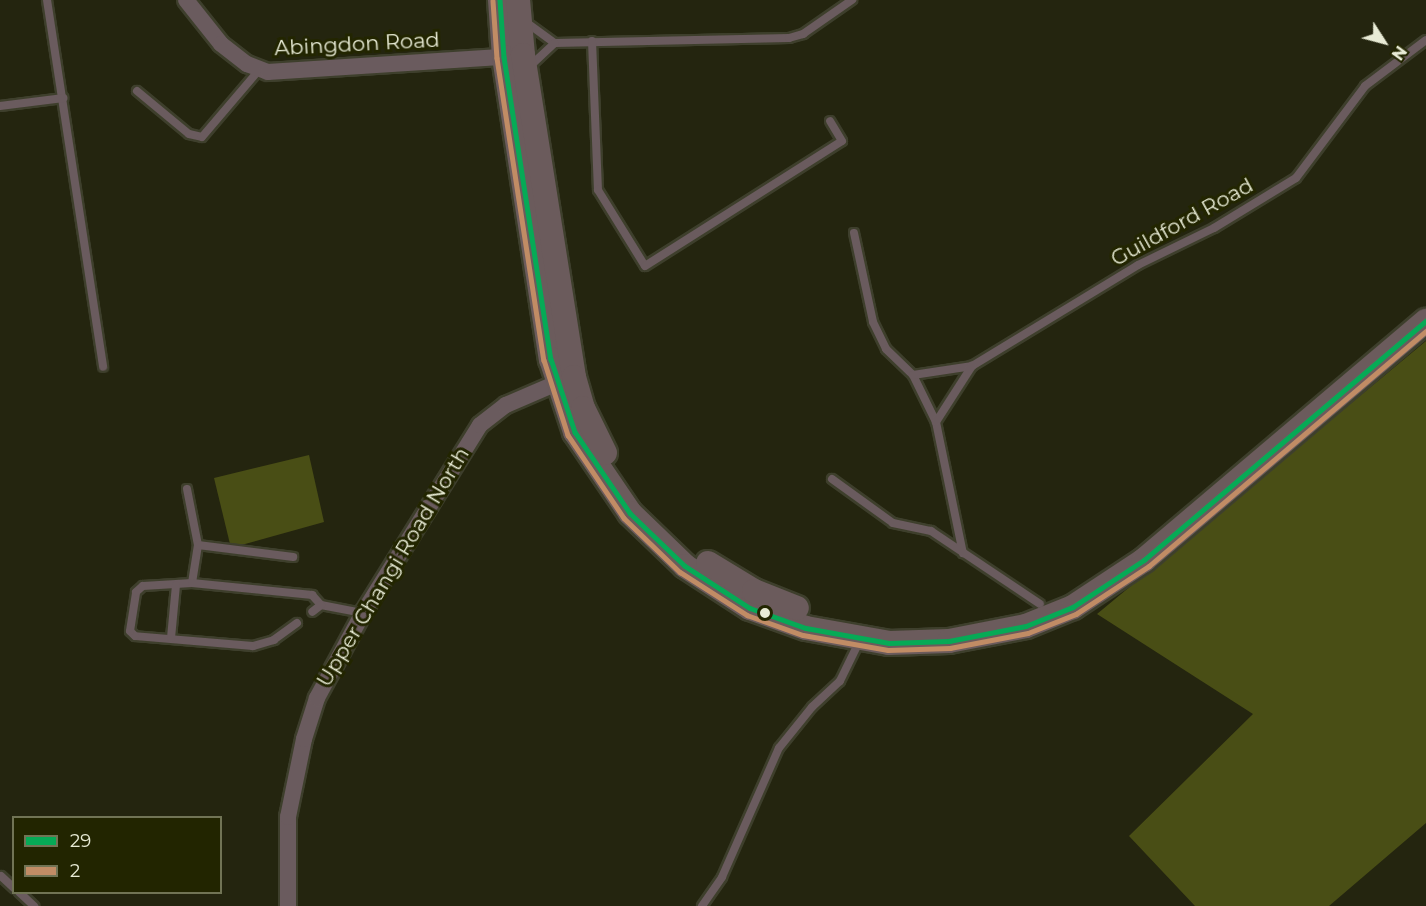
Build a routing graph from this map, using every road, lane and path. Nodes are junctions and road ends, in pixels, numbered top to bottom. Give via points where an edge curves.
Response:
1 (47, 0) edge
2 (186, 0) edge
3 (500, 0) edge
4 (852, 0) edge
5 (519, 9) edge
6 (1426, 40) edge
7 (592, 41) junction
8 (555, 43) junction
9 (517, 61) junction
10 (259, 70) junction
11 (137, 92) dead end
12 (63, 98) junction
13 (0, 106) edge
14 (830, 121) dead end
15 (854, 233) dead end
16 (1426, 301) edge
17 (1426, 321) edge
18 (972, 366) junction
19 (103, 367) dead end
20 (913, 375) junction
21 (565, 380) junction
22 (936, 422) junction
23 (832, 479) dead end
24 (187, 489) dead end
25 (198, 545) junction
26 (963, 553) junction
27 (293, 557) dead end
28 (192, 583) junction
29 (176, 585) junction
30 (1040, 604) junction
31 (321, 605) junction
32 (312, 612) dead end
33 (363, 614) junction
34 (297, 623) dead end
35 (171, 638) junction
36 (860, 640) junction
37 (21, 894) edge
38 (34, 906) edge
39 (288, 906) edge
40 (702, 906) edge

1 - 12 lane
2 - 10 street, Abingdon Road via 221,44
3 - 9 street
4 - 7 lane via 789,38
5 - 8 lane
5 - 9 street
6 - 18 lane, Guildford Road via 1365,86 1296,178 1214,228 1138,265
7 - 8 lane
7 - 14 lane via 598,189 645,266 842,141
8 - 9 lane
9 - 10 street, Abingdon Road via 281,74
9 - 21 street
10 - 11 lane via 202,137 189,134
12 - 13 lane
12 - 19 lane
15 - 20 lane via 873,322 886,349
16 - 30 street via 1164,527 1075,589
17 - 36 street via 1171,537 1095,594 1051,617 983,636 921,643
18 - 20 lane, Guildford Road
18 - 22 lane
20 - 22 lane
21 - 30 street via 640,504 688,550 754,591 827,617 889,627 951,624
21 - 33 street, Upper Changi Road North via 506,405 480,425
21 - 36 street via 566,411 588,456 610,488 685,566 750,608 806,628
22 - 26 lane
23 - 26 lane via 893,524 931,531
24 - 25 lane
25 - 27 lane
25 - 28 lane
26 - 30 lane
28 - 29 lane
28 - 31 lane via 312,595
29 - 35 lane
29 - 35 lane via 139,587 130,631 135,636
31 - 32 lane
31 - 33 lane
33 - 39 street, Upper Changi Road North via 317,698 304,739 288,817
34 - 35 lane via 263,645
36 - 40 lane via 840,681 812,707 779,748 722,877
37 - 38 lane

